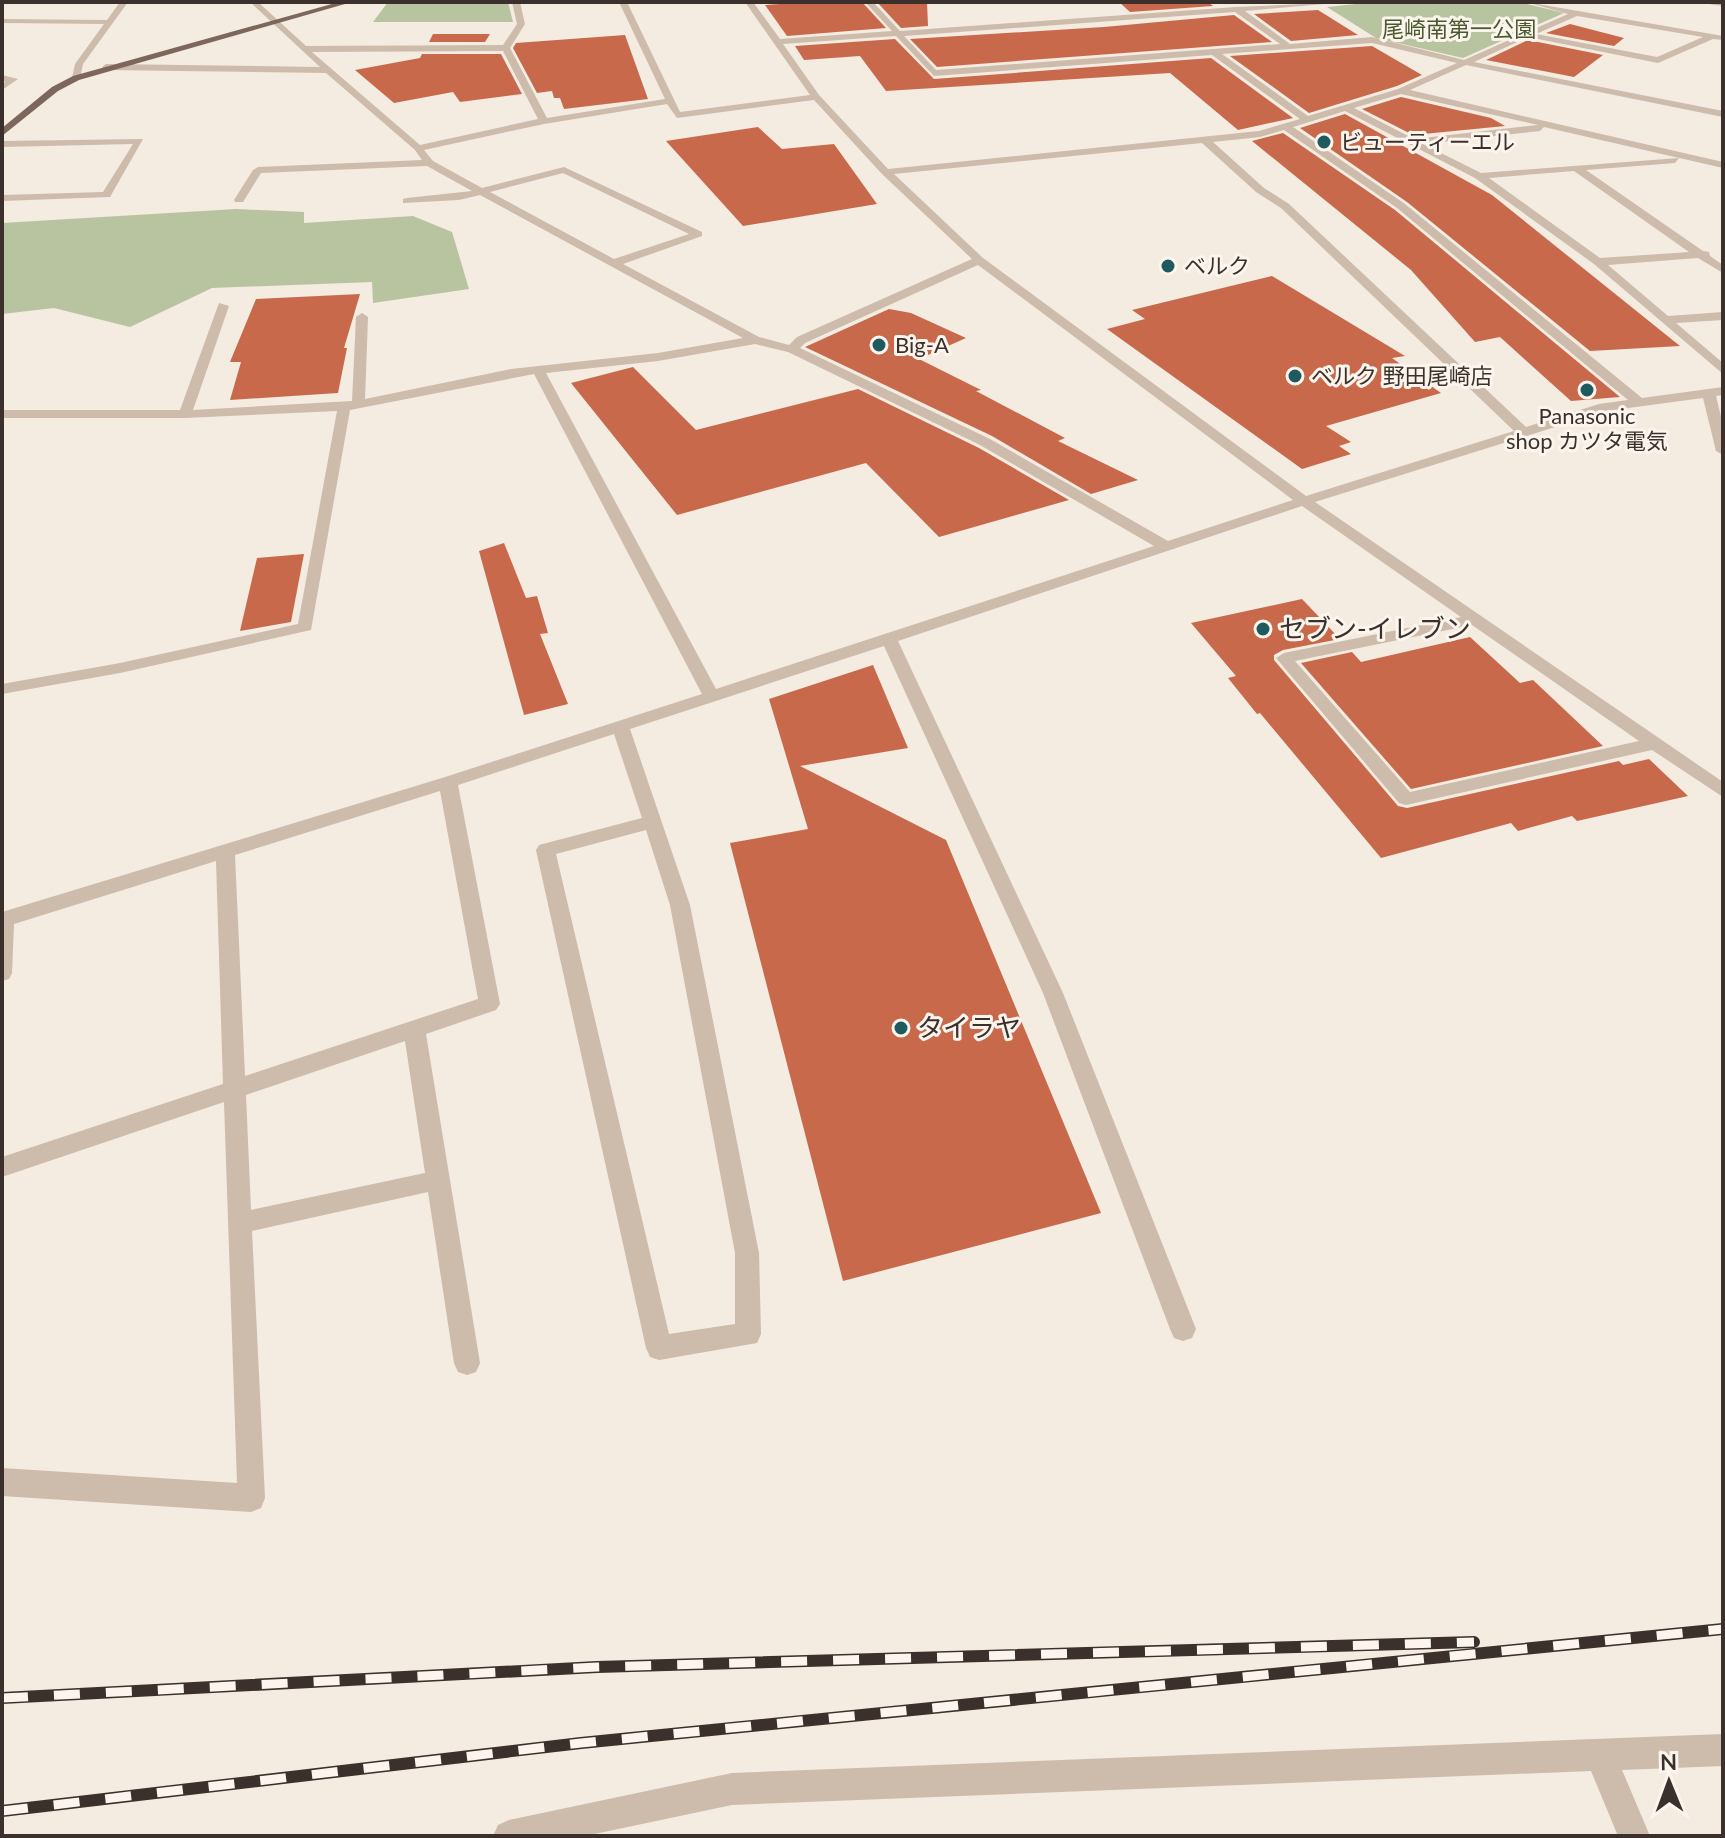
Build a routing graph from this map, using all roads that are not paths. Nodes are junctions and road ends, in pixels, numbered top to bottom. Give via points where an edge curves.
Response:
1 (124, 2) edge
2 (254, 2) edge
3 (348, 2) edge
4 (516, 2) edge
5 (623, 2) edge
6 (749, 2) edge
7 (869, 2) edge
8 (1227, 2) edge
9 (1343, 2) edge
10 (1530, 2) edge
11 (1698, 2) edge
12 (1723, 4) edge
13 (1117, 10) dead end
14 (1238, 10) junction
15 (1576, 13) junction
16 (1125, 18) junction
17 (2, 21) edge
18 (109, 22) junction
19 (273, 22) junction
20 (897, 34) junction
21 (1529, 35) junction
22 (1710, 36) junction
23 (1723, 38) edge
24 (778, 42) junction
25 (1288, 46) junction
26 (506, 48) junction
27 (305, 49) junction
28 (1214, 52) junction
29 (1468, 63) junction
30 (106, 67) junction
31 (330, 70) junction
32 (2, 78) edge
33 (76, 78) junction
34 (2, 87) edge
35 (1401, 91) junction
36 (816, 97) junction
37 (668, 101) junction
38 (1348, 109) junction
39 (1723, 114) edge
40 (544, 121) junction
41 (1309, 121) junction
42 (1555, 126) junction
43 (1287, 127) junction
44 (2, 133) edge
45 (1204, 139) junction
46 (1413, 142) junction
47 (2, 144) edge
48 (418, 148) junction
49 (1695, 158) junction
50 (429, 163) junction
51 (1723, 165) edge
52 (1576, 168) junction
53 (886, 172) junction
54 (1479, 176) junction
55 (478, 193) junction
56 (2, 198) edge
57 (239, 200) dead end
58 (407, 201) dead end
59 (1723, 253) edge
60 (1703, 254) junction
61 (979, 260) junction
62 (617, 262) junction
63 (1598, 262) junction
64 (1723, 270) edge
65 (223, 306) dead end
66 (1723, 316) edge
67 (362, 317) dead end
68 (1665, 320) junction
69 (755, 340) junction
70 (792, 349) junction
71 (538, 370) junction
72 (1723, 370) edge
73 (1716, 392) edge
74 (1638, 401) junction
75 (351, 406) junction
76 (2, 414) edge
77 (185, 414) junction
78 (1523, 432) junction
79 (1723, 451) edge
80 (1304, 501) junction
81 (1167, 547) junction
82 (1475, 619) junction
83 (889, 639) junction
84 (2, 689) edge
85 (711, 695) junction
86 (620, 725) junction
87 (1654, 744) junction
88 (448, 782) junction
89 (1723, 791) edge
90 (651, 822) junction
91 (225, 850) junction
92 (3, 919) edge
93 (2, 973) edge
94 (414, 1029) junction
95 (235, 1087) junction
96 (2, 1167) edge
97 (438, 1180) junction
98 (241, 1223) junction
99 (1183, 1329) dead end
100 (467, 1363) dead end
101 (2, 1482) edge
102 (1723, 1750) edge
103 (1601, 1756) junction
104 (520, 1835) edge
105 (1634, 1836) edge

1 - 18 street
2 - 19 street
3 - 19 main road
4 - 26 street via 521,24
5 - 37 street
6 - 24 street
7 - 20 street
8 - 14 street
9 - 14 street
10 - 15 street
11 - 12 street
13 - 16 street
14 - 16 street
14 - 25 street
15 - 21 street
15 - 22 street
16 - 20 street
17 - 18 street
18 - 33 street via 79,64
19 - 27 street
19 - 30 main road
20 - 24 street
20 - 28 street via 934,73
21 - 22 street via 1658,60
21 - 29 street
22 - 23 street
24 - 36 street
25 - 28 street
25 - 29 street via 1372,40
26 - 27 street
26 - 40 street
27 - 31 street
28 - 41 street
29 - 35 street
29 - 39 street
30 - 31 street
30 - 33 main road
31 - 48 street
32 - 34 street via 14,79
33 - 44 main road
35 - 38 street
35 - 42 street
36 - 37 street via 677,115
36 - 53 street
37 - 40 street
38 - 41 street
38 - 46 street
40 - 48 street
41 - 43 street
42 - 46 street
42 - 49 street
43 - 45 street
43 - 74 street via 1401,206
45 - 53 street
45 - 78 street via 1285,206
46 - 54 street
47 - 56 street via 140,141 106,195
48 - 50 street
49 - 51 street
49 - 52 street
50 - 55 street
50 - 57 street via 258,170
52 - 54 street
52 - 60 street
53 - 61 street
54 - 63 street
55 - 58 street
55 - 62 street
55 - 62 street via 564,170 698,234
59 - 60 street
60 - 63 street
60 - 64 street
61 - 70 street via 801,340
61 - 80 street
62 - 69 street
63 - 68 street
65 - 77 street
66 - 68 street
67 - 75 street
68 - 72 street
69 - 70 street
69 - 71 street
70 - 81 street via 985,442
71 - 75 street
71 - 85 street
73 - 74 street
73 - 79 street
74 - 78 street
75 - 77 street
75 - 84 street via 305,627
76 - 77 street
78 - 80 street
80 - 81 street
80 - 82 street
81 - 83 street
82 - 87 street
82 - 87 street via 1284,658 1406,799
83 - 85 street
83 - 99 street via 1053,993
85 - 86 street
86 - 88 street
86 - 90 street
87 - 89 street
88 - 91 street
88 - 94 street via 489,1004
90 - 90 street via 680,905 744,1238 748,1334 659,1348 546,850
91 - 92 street
91 - 95 street
92 - 93 street
94 - 95 street
94 - 97 street
95 - 96 street
95 - 98 street
97 - 98 street
97 - 100 street
98 - 101 street via 251,1498
102 - 103 street
103 - 104 street via 732,1789
103 - 105 street

